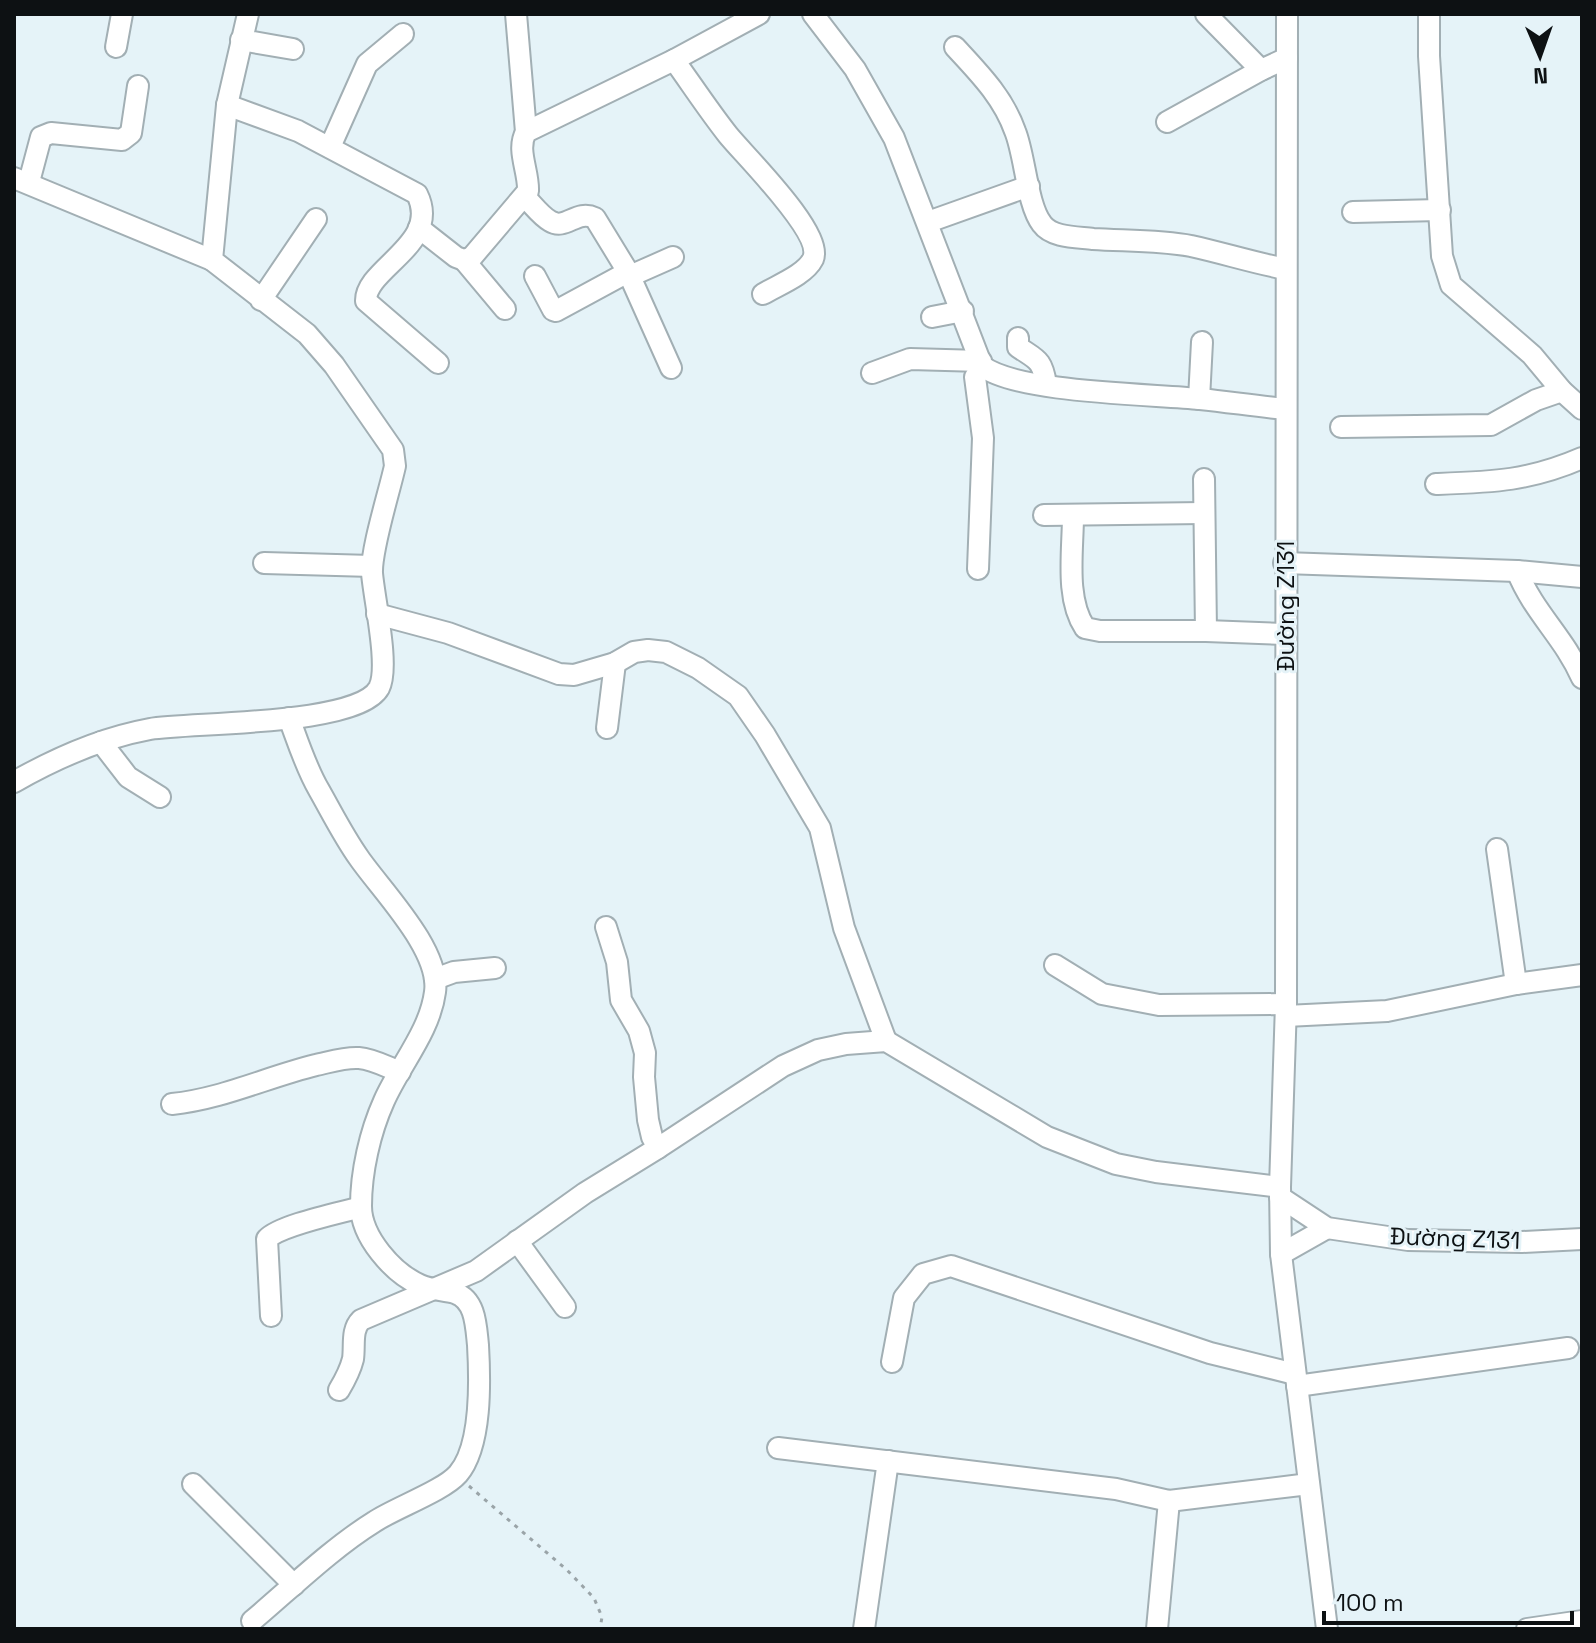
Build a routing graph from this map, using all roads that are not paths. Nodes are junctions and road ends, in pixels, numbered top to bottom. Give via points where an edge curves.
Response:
1 (122, 14) edge
2 (225, 14) edge
3 (516, 14) edge
4 (759, 14) edge
5 (1206, 14) edge
6 (1287, 14) edge
7 (1429, 14) edge
8 (815, 15) edge
9 (248, 16) edge
10 (403, 34) dead end
11 (241, 40) junction
12 (116, 47) dead end
13 (955, 47) dead end
14 (293, 49) dead end
15 (1287, 58) junction
16 (674, 60) junction
17 (1261, 70) junction
18 (138, 86) dead end
19 (227, 105) junction
20 (1167, 122) dead end
21 (526, 132) junction
22 (330, 147) junction
23 (21, 180) edge
24 (1029, 186) junction
25 (525, 197) junction
26 (1440, 210) junction
27 (1353, 212) dead end
28 (316, 219) dead end
29 (928, 222) junction
30 (419, 228) junction
31 (673, 257) dead end
32 (212, 260) junction
33 (464, 260) junction
34 (1286, 269) junction
35 (629, 274) junction
36 (535, 276) dead end
37 (763, 294) dead end
38 (261, 300) junction
39 (505, 309) dead end
40 (963, 311) junction
41 (932, 317) dead end
42 (1018, 338) dead end
43 (1202, 342) dead end
44 (438, 363) dead end
45 (982, 364) junction
46 (671, 368) dead end
47 (872, 373) dead end
48 (1046, 384) junction
49 (1562, 391) junction
50 (1199, 399) junction
51 (1285, 409) junction
52 (1582, 409) edge
53 (1341, 427) dead end
54 (1582, 458) edge
55 (1204, 479) dead end
56 (1436, 484) dead end
57 (1204, 513) junction
58 (1044, 515) dead end
59 (1073, 515) junction
60 (264, 563) dead end
61 (1284, 563) junction
62 (372, 566) junction
63 (978, 569) dead end
64 (1517, 571) junction
65 (1582, 577) edge
66 (377, 614) junction
67 (1206, 631) junction
68 (1284, 634) junction
69 (615, 663) junction
70 (1582, 678) edge
71 (289, 718) junction
72 (607, 728) dead end
73 (101, 742) junction
74 (14, 782) edge
75 (160, 797) dead end
76 (1497, 849) dead end
77 (606, 927) dead end
78 (1055, 965) dead end
79 (495, 968) dead end
80 (1582, 975) edge
81 (435, 979) junction
82 (1516, 984) junction
83 (1286, 1010) junction
84 (886, 1041) junction
85 (400, 1072) junction
86 (172, 1104) dead end
87 (658, 1148) junction
88 (1280, 1192) junction
89 (361, 1207) junction
90 (1327, 1228) junction
91 (1582, 1239) edge
92 (517, 1241) junction
93 (1281, 1254) junction
94 (434, 1290) junction
95 (565, 1307) dead end
96 (271, 1316) dead end
97 (1568, 1348) dead end
98 (892, 1362) dead end
99 (1296, 1380) junction
100 (339, 1390) dead end
101 (778, 1448) dead end
102 (888, 1461) junction
103 (193, 1484) dead end
104 (1309, 1484) junction
105 (1169, 1501) junction
106 (294, 1585) junction
107 (252, 1621) dead end
108 (1582, 1621) edge
109 (864, 1629) edge
110 (1157, 1629) edge
111 (1327, 1629) edge
112 (1527, 1629) edge

1 - 12 street
2 - 9 street
3 - 21 street
4 - 16 street
5 - 17 street
6 - 15 street, Đường Z131
7 - 26 street
8 - 29 street via 855,69 894,138
9 - 11 street
10 - 22 street via 367,64
11 - 14 street
11 - 19 street
13 - 24 street via 1008,113
15 - 17 street
15 - 34 street, Đường Z131
16 - 21 street
16 - 37 street via 726,133 789,205 814,246 805,268
17 - 20 street
18 - 23 street via 127,137 41,137
19 - 22 street
19 - 32 street
21 - 25 street via 521,140 529,181
22 - 30 street via 417,194 422,209
23 - 32 street
24 - 29 street
24 - 34 street via 1039,220 1052,232 1189,246
25 - 33 street via 480,250
25 - 35 street via 556,224 581,215 595,218
26 - 27 street
26 - 49 street via 1442,256 1451,285 1532,355
28 - 38 street
29 - 40 street
30 - 33 street
30 - 44 street via 367,291 366,301
31 - 35 street
32 - 38 street
33 - 39 street
34 - 51 street, Đường Z131
35 - 36 street via 556,311
35 - 46 street
38 - 62 street via 316,344 393,450 395,466
40 - 41 street
40 - 45 street
42 - 48 street via 1018,347 1044,367
43 - 50 street
45 - 47 street via 910,359
45 - 48 street via 996,373
45 - 63 street via 975,377 983,447
48 - 50 street
49 - 52 street
49 - 53 street via 1491,425
50 - 51 street
51 - 61 street, Đường Z131
54 - 56 street via 1529,477
55 - 57 street
57 - 59 street
57 - 67 street
58 - 59 street
59 - 67 street via 1074,598 1085,628
60 - 62 street
61 - 64 street
61 - 68 street, Đường Z131
62 - 66 street
64 - 65 street
64 - 70 street
66 - 69 street via 448,633 559,674
66 - 71 street via 382,674 373,696 360,704
67 - 68 street
68 - 83 street, Đường Z131
69 - 72 street
69 - 84 street via 634,652 666,652 738,696 820,828 844,928
71 - 73 street via 151,729
71 - 81 street via 316,786 358,857 403,914
73 - 74 street
73 - 75 street via 128,777
76 - 82 street
77 - 87 street via 621,1000 645,1053 648,1120
78 - 83 street via 1102,994 1159,1005
79 - 81 street
80 - 82 street
81 - 85 street via 427,1020
82 - 83 street via 1387,1011
83 - 88 street, Đường Z131
84 - 87 street via 818,1050 783,1066
84 - 88 street via 1079,1151 1116,1164
85 - 86 street via 372,1061 342,1059
85 - 89 street via 373,1132
87 - 92 street
88 - 90 street
88 - 93 street, Đường Z131
89 - 94 street via 370,1238 390,1262 407,1278
89 - 96 street via 267,1239
90 - 91 street, Đường Z131 via 1408,1240
90 - 93 street
92 - 94 street via 476,1271
92 - 95 street
93 - 99 street, Đường Z131
94 - 100 street via 357,1323 353,1358
94 - 106 street via 465,1298 474,1313 479,1405 457,1475 372,1522
97 - 99 street
98 - 99 street via 904,1298 923,1274 951,1266
99 - 104 street, Đường Z131
101 - 102 street
102 - 105 street via 1116,1489
102 - 109 street
103 - 106 street
104 - 105 street
104 - 111 street, Đường Z131
105 - 110 street
106 - 107 street
108 - 112 street

